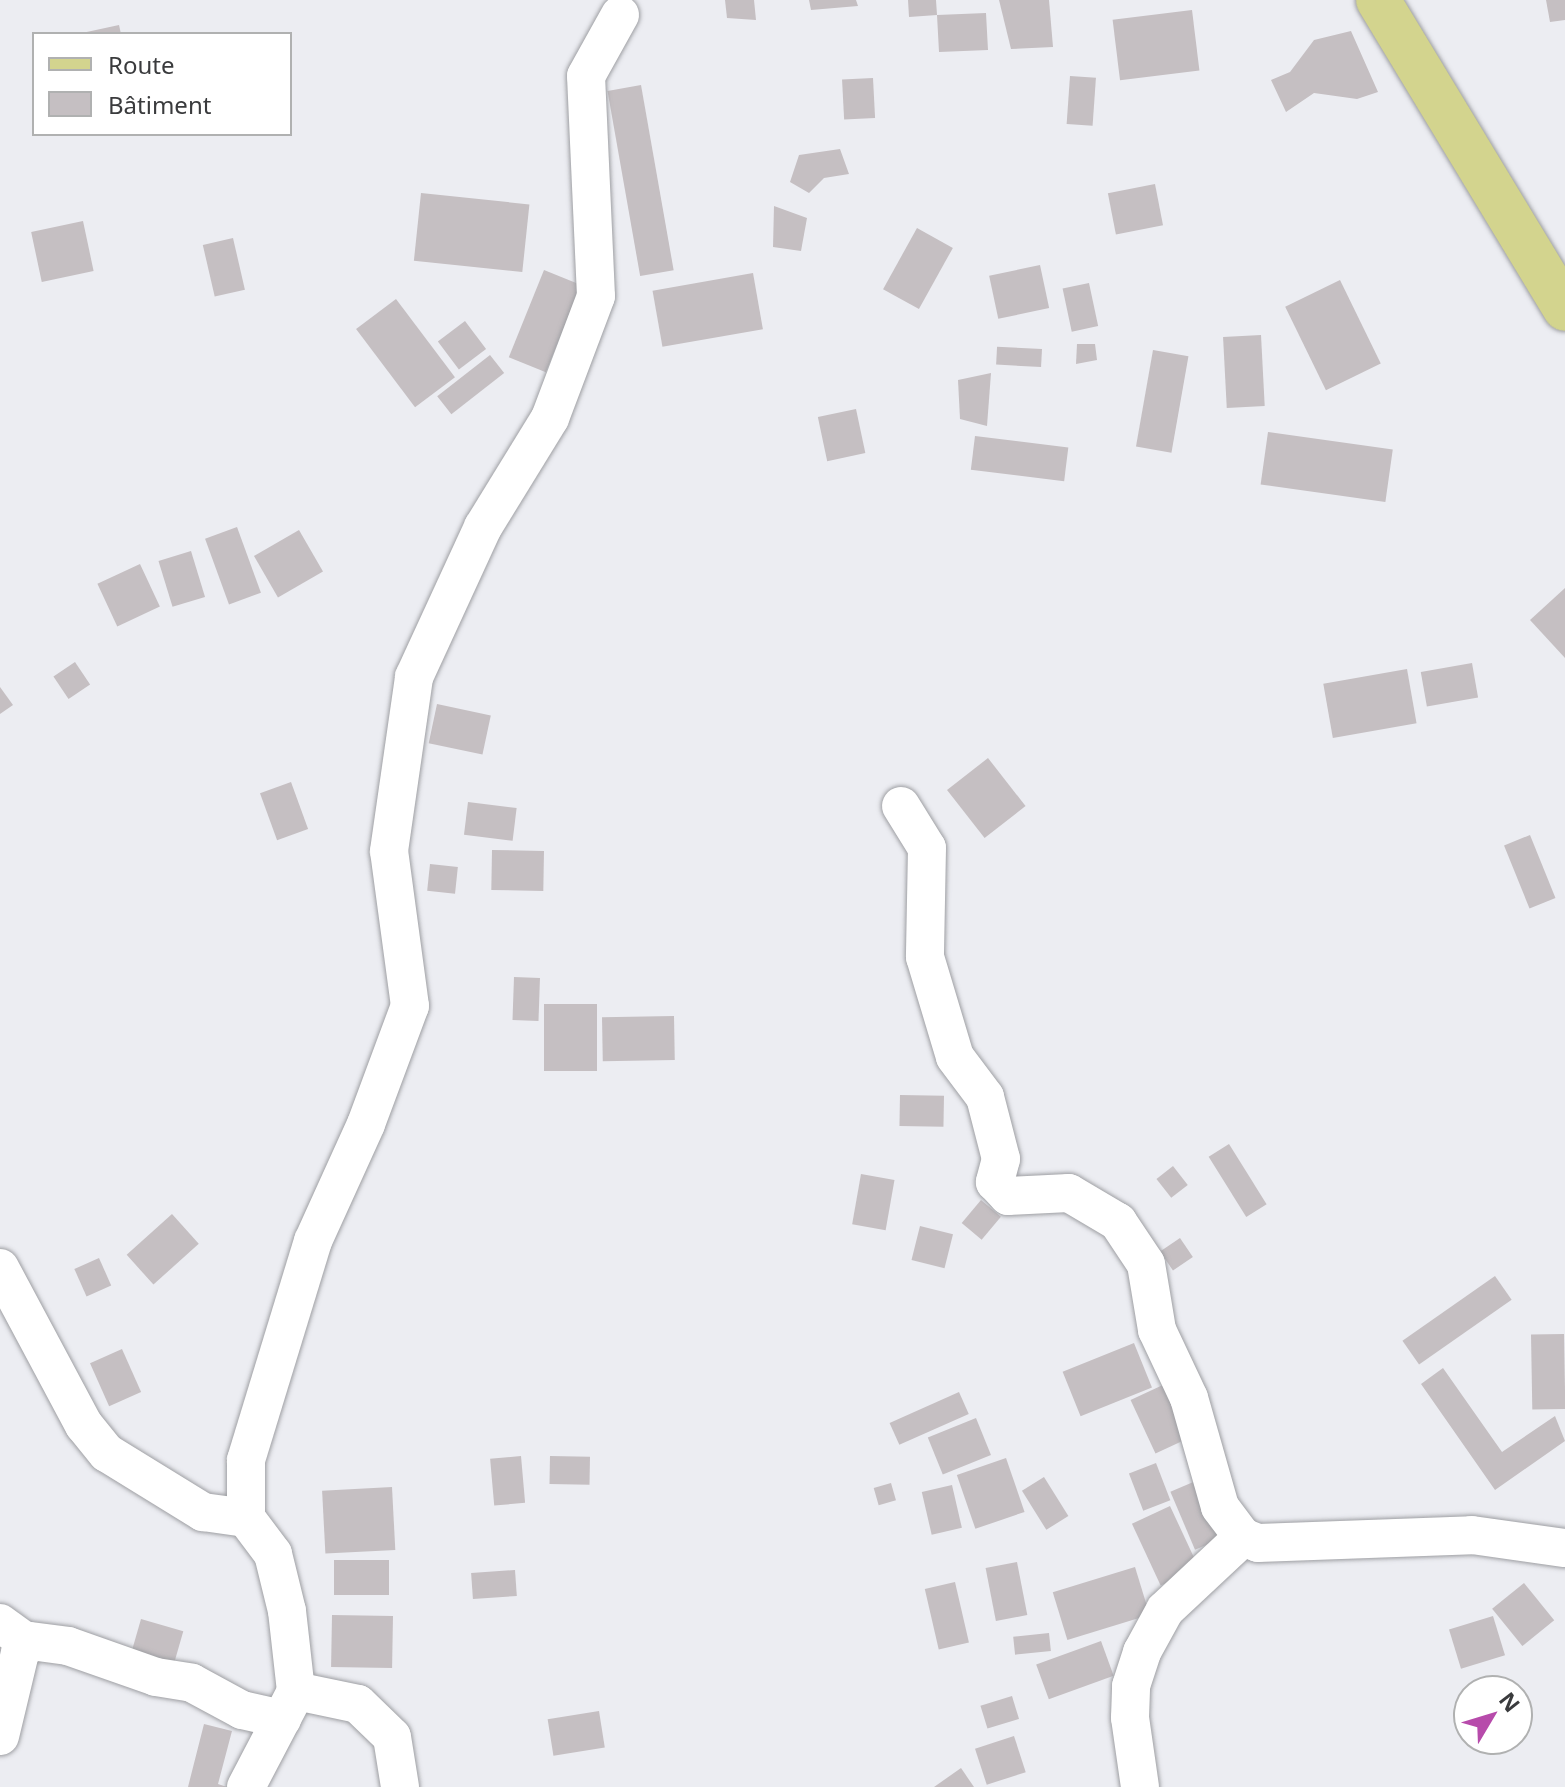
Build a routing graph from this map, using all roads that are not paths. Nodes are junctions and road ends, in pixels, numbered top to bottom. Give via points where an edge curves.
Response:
1 (1378, 0) edge
2 (620, 15) dead end
3 (1565, 309) edge
4 (901, 806) dead end
5 (0, 1268) edge
6 (246, 1518) junction
7 (1243, 1537) junction
8 (1565, 1548) edge
9 (15, 1632) edge
10 (289, 1705) junction
11 (0, 1736) edge
12 (246, 1787) edge
13 (400, 1787) edge
14 (1140, 1787) edge

1 - 3 main road
2 - 6 street via 586,76 596,296 550,418 483,527 414,677 389,851 410,1006 366,1124 313,1241 246,1460
4 - 7 street via 927,848 925,957 955,1057 985,1097 1001,1159 995,1182 1008,1196 1069,1193 1118,1222 1146,1264 1157,1330 1189,1398 1220,1507
5 - 6 street via 84,1425 107,1453 203,1512
6 - 10 street via 273,1554 287,1611
7 - 8 street via 1258,1543 1472,1535
7 - 14 street via 1165,1610 1142,1652 1131,1686 1130,1718
9 - 10 street via 156,1677 192,1683 242,1710
9 - 11 street via 20,1653
10 - 12 street
10 - 13 street via 358,1704 392,1737

